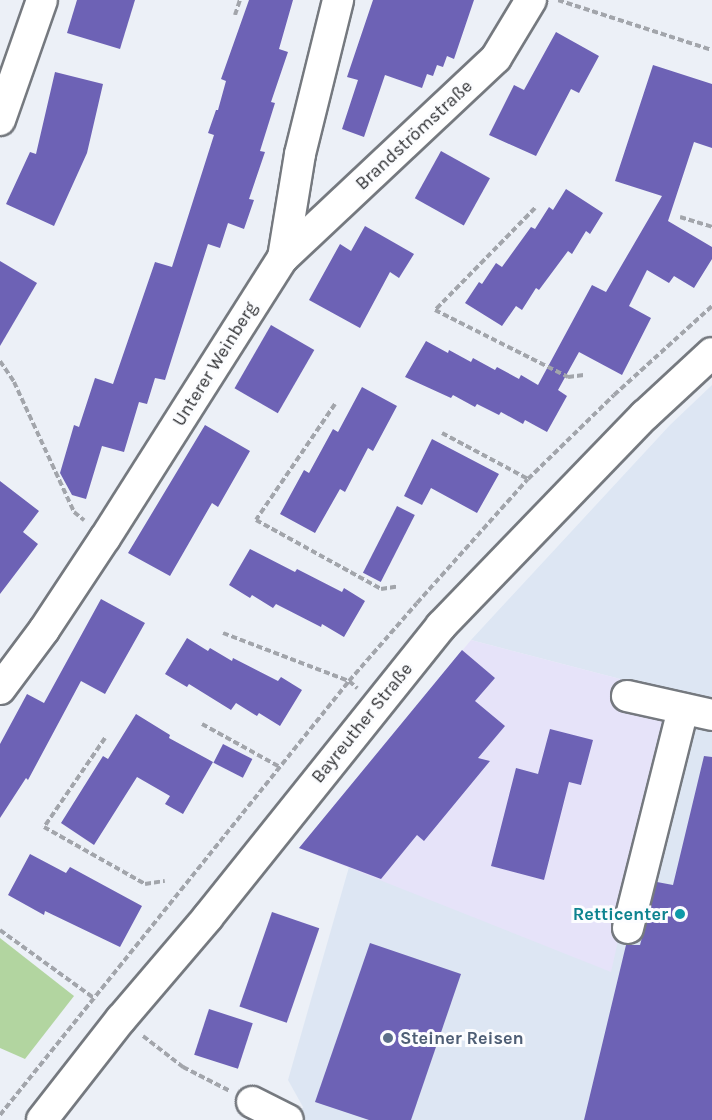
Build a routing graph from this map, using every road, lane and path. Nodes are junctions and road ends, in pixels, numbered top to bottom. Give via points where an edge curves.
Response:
1 (42, 0) edge
2 (240, 0) edge
3 (338, 0) edge
4 (531, 0) edge
5 (557, 0) edge
6 (235, 15) dead end
7 (712, 50) edge
8 (0, 120) edge
9 (535, 208) dead end
10 (680, 217) dead end
11 (712, 227) edge
12 (283, 258) junction
13 (712, 306) edge
14 (712, 353) edge
15 (0, 361) edge
16 (584, 375) dead end
17 (335, 404) dead end
18 (442, 433) dead end
19 (528, 479) junction
20 (105, 538) junction
21 (399, 586) dead end
22 (223, 633) dead end
23 (349, 681) junction
24 (0, 689) edge
25 (627, 696) dead end
26 (683, 709) junction
27 (712, 715) edge
28 (202, 724) dead end
29 (105, 738) dead end
30 (280, 767) junction
31 (165, 881) dead end
32 (628, 928) dead end
33 (0, 930) edge
34 (93, 998) junction
35 (121, 1019) junction
36 (252, 1102) joint
37 (0, 1115) edge
38 (42, 1120) edge
39 (288, 1120) edge

1 - 8 street
2 - 6 path
3 - 12 street, Unterer Weinberg via 300,154
4 - 12 street, Brandströmstraße via 496,58
5 - 7 path
9 - 16 path via 435,310 568,377
10 - 11 path
12 - 20 street, Unterer Weinberg
13 - 19 path via 614,394
14 - 35 street, Bayreuther Straße via 645,415 441,626 208,917
15 - 20 path via 14,382 74,512
17 - 21 path via 256,520 381,589
18 - 19 path
19 - 23 path
20 - 24 street, Unterer Weinberg
22 - 23 path
23 - 30 path
25 - 26 street
26 - 27 street
26 - 32 street
28 - 30 path
29 - 31 path via 44,827 145,884
30 - 34 path
33 - 34 path
34 - 35 path
34 - 37 path
35 - 36 path via 183,1067
35 - 38 street, Bayreuther Straße
36 - 39 street

